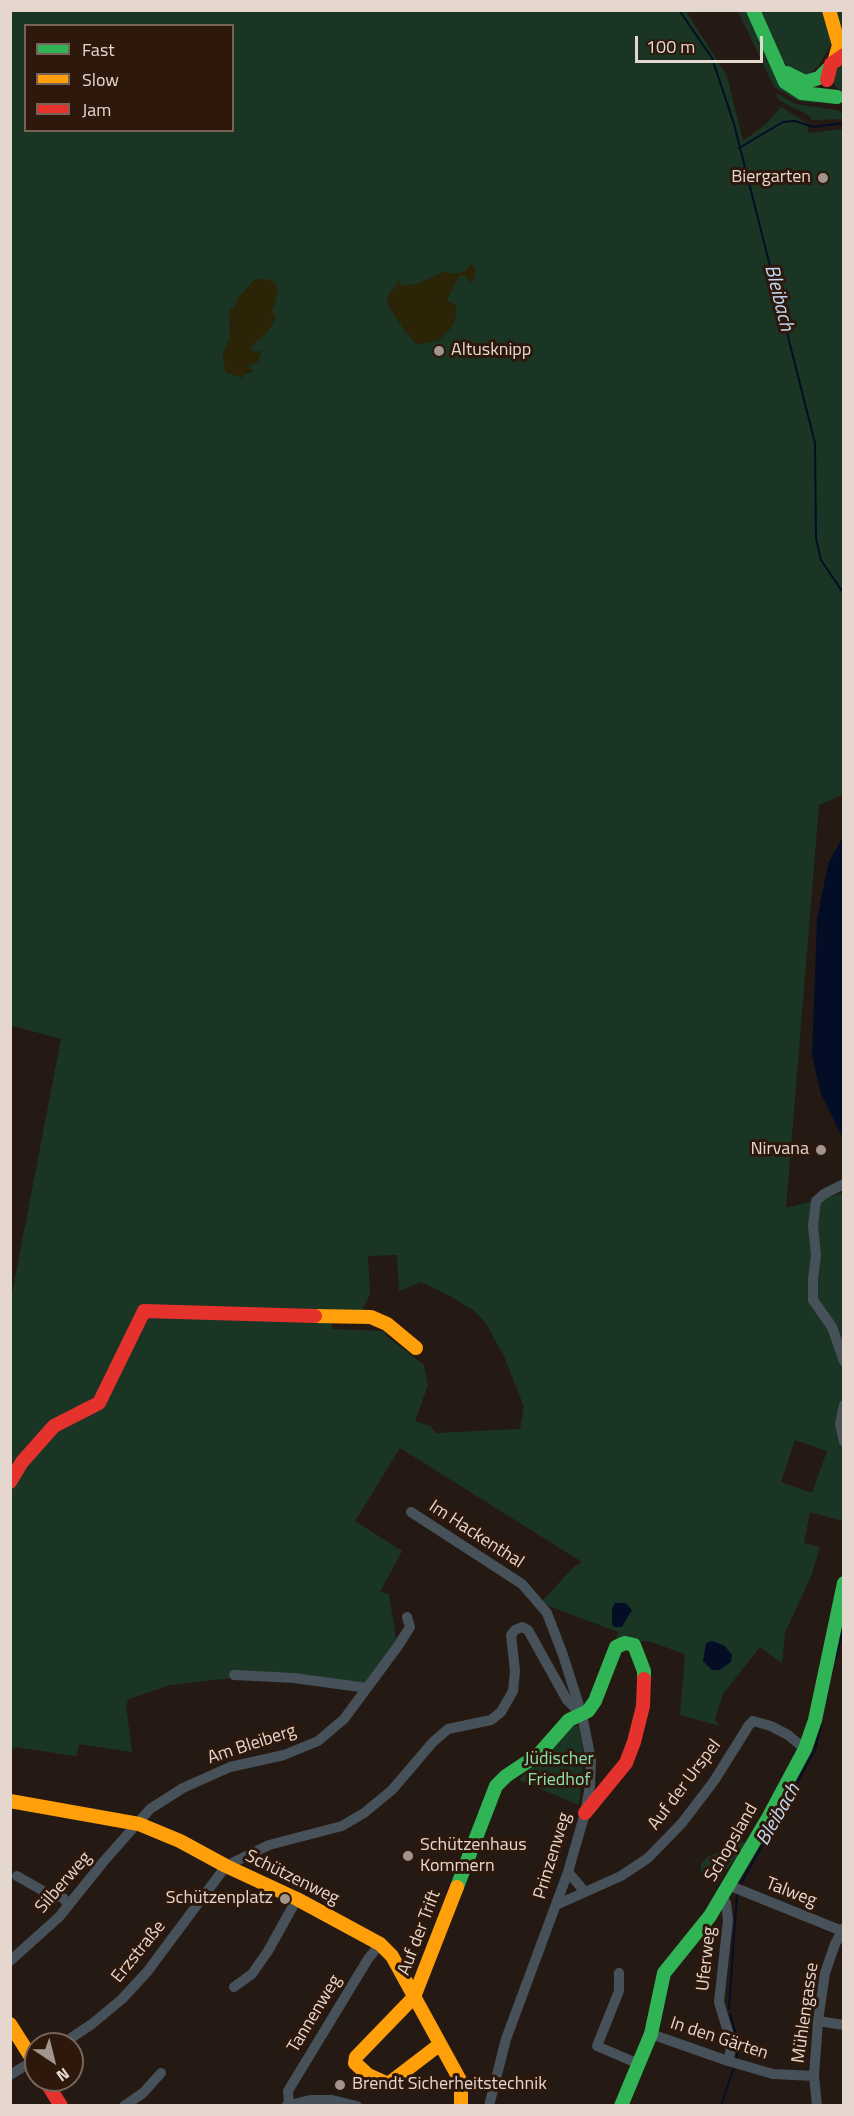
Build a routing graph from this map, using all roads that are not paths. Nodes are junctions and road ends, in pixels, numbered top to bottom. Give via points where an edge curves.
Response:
1 (753, 10) edge
2 (829, 10) edge
3 (838, 10) edge
4 (843, 26) edge
5 (836, 61) edge
6 (778, 64) junction
7 (840, 98) edge
8 (843, 1184) edge
9 (416, 1348) dead end
10 (843, 1361) edge
11 (843, 1405) edge
12 (843, 1442) edge
13 (10, 1482) edge
14 (411, 1512) dead end
15 (843, 1583) edge
16 (547, 1613) joint
17 (407, 1617) dead end
18 (234, 1675) dead end
19 (367, 1688) junction
20 (582, 1715) junction
21 (806, 1749) junction
22 (10, 1800) edge
23 (585, 1813) junction
24 (139, 1824) junction
25 (226, 1866) junction
26 (568, 1872) junction
27 (17, 1876) dead end
28 (732, 1891) junction
29 (585, 1892) junction
30 (297, 1899) junction
31 (68, 1904) junction
32 (556, 1905) junction
33 (843, 1929) edge
34 (380, 1944) junction
35 (10, 1961) edge
36 (619, 1973) dead end
37 (234, 1987) dead end
38 (414, 1997) junction
39 (818, 2021) junction
40 (10, 2024) edge
41 (843, 2025) edge
42 (80, 2032) edge
43 (651, 2034) junction
44 (24, 2045) edge
45 (439, 2045) junction
46 (734, 2062) junction
47 (639, 2064) junction
48 (24, 2068) edge
49 (161, 2073) dead end
50 (10, 2075) edge
51 (814, 2076) junction
52 (52, 2092) edge
53 (288, 2105) edge
54 (61, 2106) edge
55 (124, 2106) edge
56 (357, 2106) edge
57 (461, 2106) edge
58 (489, 2106) edge
59 (621, 2106) edge
60 (817, 2106) edge

1 - 6 street
2 - 5 street via 839,45
3 - 4 street
5 - 6 street via 819,78 805,82 790,76
5 - 7 street via 827,75 829,87
6 - 7 street via 785,82 802,93
8 - 10 street via 816,1201 813,1226 813,1300 832,1327
9 - 13 street via 387,1324 371,1317 144,1311 99,1403 54,1426
11 - 12 street
14 - 16 street, Im Hackenthal via 522,1584
15 - 21 street, Schopsland
16 - 20 street, Prinzenweg
17 - 19 street, Am Bleiberg via 410,1627
18 - 19 street
19 - 24 street, Am Bleiberg via 344,1719 318,1741 284,1755 230,1767 183,1788 150,1809
20 - 23 street, Prinzenweg via 591,1760
20 - 23 street, Auf der Trift via 595,1701 616,1647 634,1645 644,1671 643,1706 634,1742 626,1763
20 - 25 street via 567,1700 528,1630 522,1627 511,1635 513,1691 501,1712 491,1720 448,1729 392,1790 342,1826 269,1845
20 - 38 street, Auf der Trift via 569,1720 539,1754 496,1786
21 - 28 street, Schopsland
21 - 29 street, Auf der Urspel via 779,1731 753,1721 714,1781 668,1838 633,1870
22 - 24 street, Schützenweg
23 - 26 street, Prinzenweg
24 - 25 street, Schützenweg via 180,1840
24 - 31 street, Silberweg
25 - 30 street, Schützenweg
25 - 42 street, Erzstraße via 148,1970 122,1999
26 - 29 street
26 - 32 street, Prinzenweg
27 - 31 street
28 - 33 street, Talweg
28 - 43 street, Schopsland via 664,1973
28 - 46 street, Uferweg via 726,1903 728,1920 719,2002
29 - 32 street, Auf der Urspel
30 - 34 street, Schützenweg
30 - 37 street via 252,1974
31 - 35 street, Silberweg
32 - 58 street, Prinzenweg via 506,2039
33 - 39 street, Mühlengasse via 825,1974
34 - 38 street, Schützenweg via 392,1956
34 - 53 street, Tannenweg via 288,2091
36 - 47 street via 619,1991 597,2046
38 - 45 street, Schützenweg
38 - 45 street via 356,2057 356,2063 388,2084
39 - 41 street
39 - 51 street, Mühlengasse
40 - 44 street
43 - 46 street, In den Gärten
43 - 47 street, Schopsland
45 - 57 street, Schützenweg via 461,2082
46 - 51 street, In den Gärten via 773,2074
47 - 59 street, Schopsland
48 - 50 street
49 - 55 street
51 - 60 street, Mühlengasse
52 - 54 street
53 - 56 street via 332,2100

